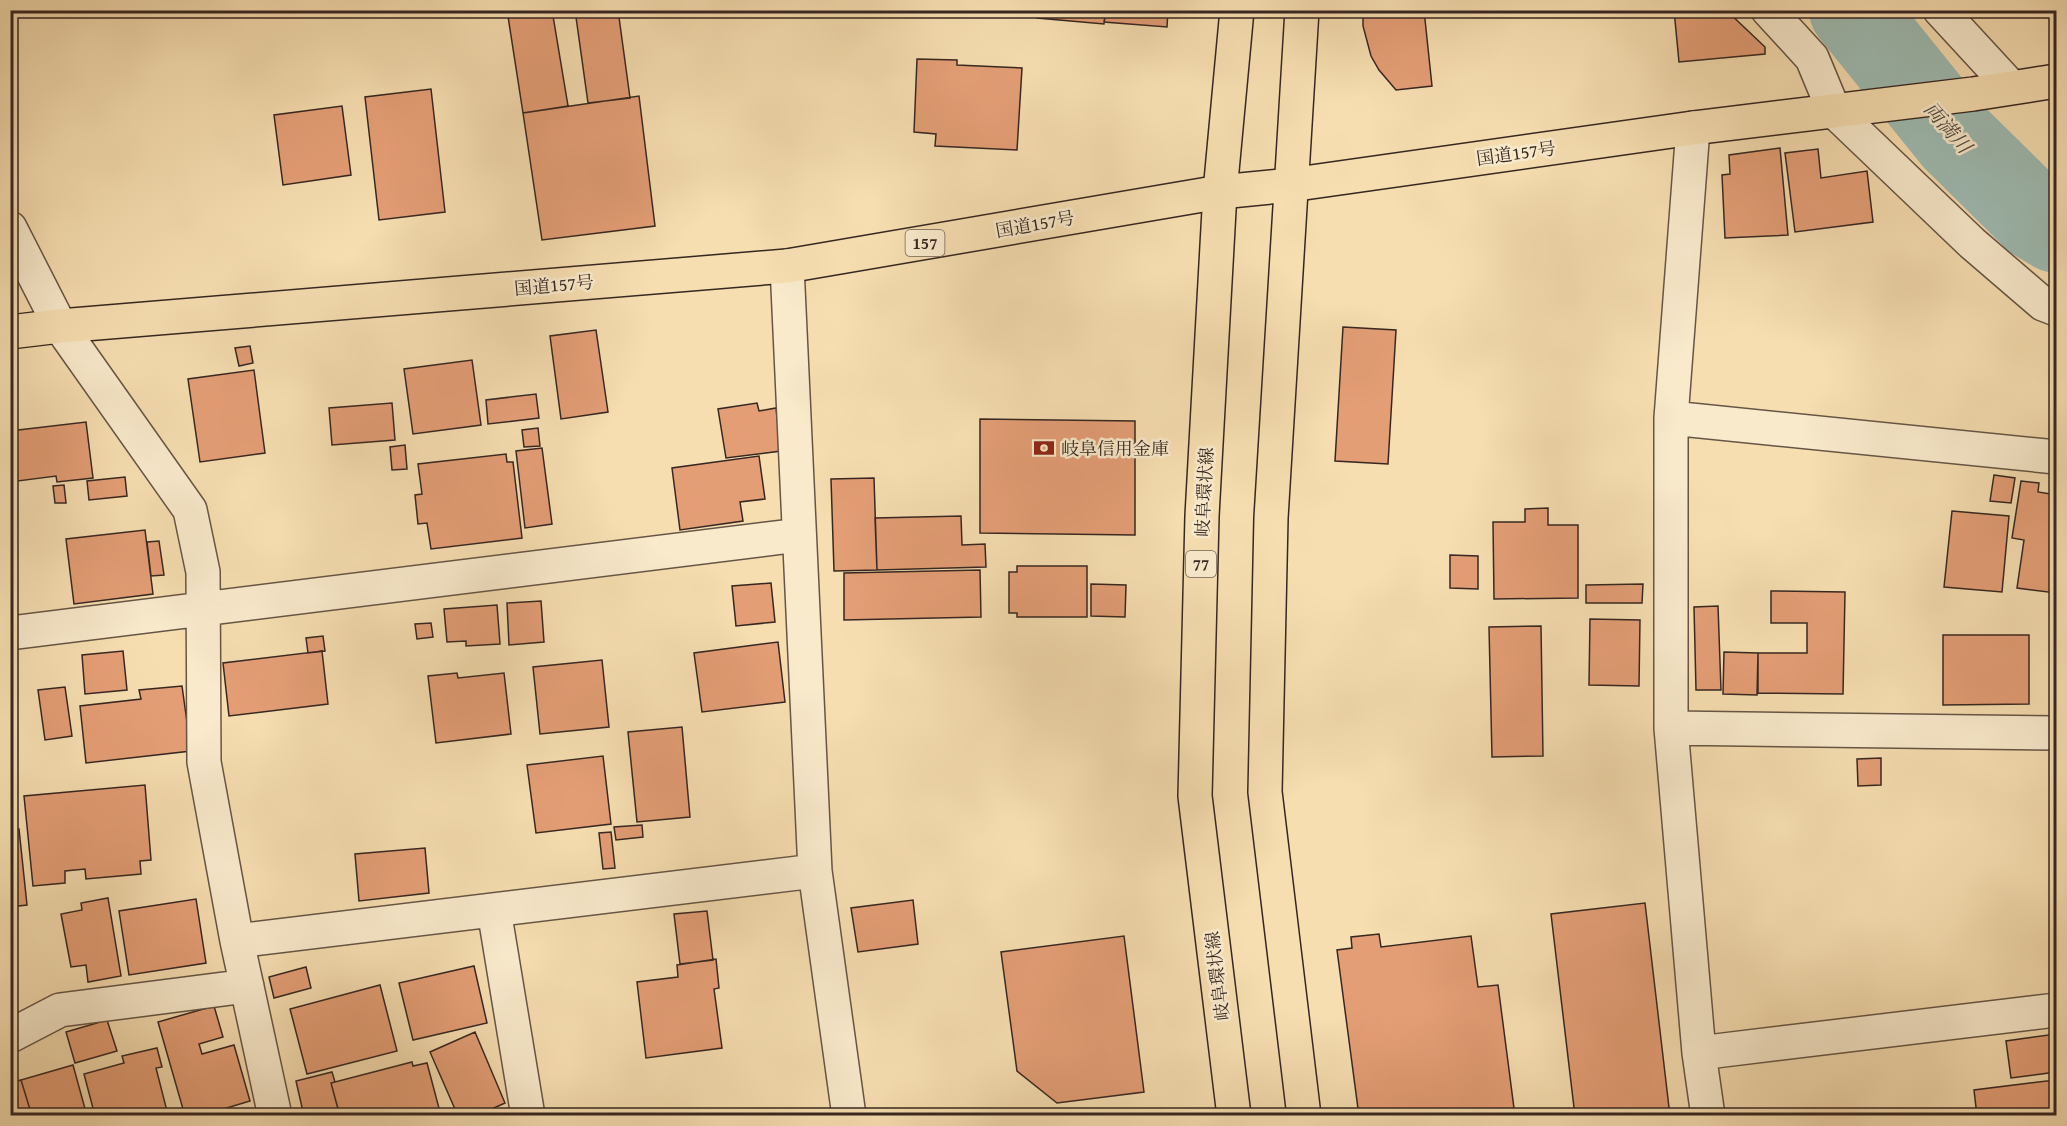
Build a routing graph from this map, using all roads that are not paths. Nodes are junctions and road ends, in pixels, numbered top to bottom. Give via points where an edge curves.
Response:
1 (1237, 10) edge
2 (1302, 10) edge
3 (1768, 10) edge
4 (1940, 10) edge
5 (2056, 81) edge
6 (2011, 87) junction
7 (1834, 111) junction
8 (1693, 128) junction
9 (1290, 185) junction
10 (1220, 192) junction
11 (10, 228) edge
12 (787, 266) junction
13 (2056, 309) edge
14 (60, 326) junction
15 (10, 332) edge
16 (1671, 418) junction
17 (2056, 457) edge
18 (800, 535) junction
19 (203, 610) junction
20 (10, 633) edge
21 (1671, 728) junction
22 (2056, 733) edge
23 (815, 871) junction
24 (494, 910) junction
25 (237, 941) junction
26 (247, 986) junction
27 (2056, 1010) edge
28 (10, 1036) edge
29 (1699, 1053) junction
30 (275, 1116) edge
31 (528, 1116) edge
32 (849, 1116) edge
33 (1234, 1116) edge
34 (1304, 1116) edge
35 (1708, 1116) edge

1 - 10 main road, 岐阜環状線 / 77
2 - 9 main road
3 - 7 street via 1812,58
4 - 6 street
5 - 6 main road, 国道157号 / 157
6 - 7 main road, 国道157号 / 157
7 - 8 main road, 国道157号 / 157
7 - 13 street via 1972,243 2043,304
8 - 9 main road, 国道157号 / 157
8 - 16 street
9 - 10 main road, 国道157号 / 157
9 - 34 main road via 1271,518 1265,792
10 - 12 main road, 国道157号 / 157
10 - 33 main road, 岐阜環状線 / 77 via 1202,516 1195,796
11 - 14 street
12 - 14 main road, 国道157号 / 157
12 - 18 street
14 - 15 main road, 国道157号 / 157
14 - 19 street via 190,510 203,572
16 - 17 street
16 - 21 street
18 - 19 street
18 - 23 street
19 - 20 street
19 - 25 street via 204,762
21 - 22 street
21 - 29 street
23 - 24 street
23 - 32 street
24 - 25 street
24 - 31 street
25 - 26 street
26 - 28 street via 60,1010
26 - 30 street
27 - 29 street
29 - 35 street

